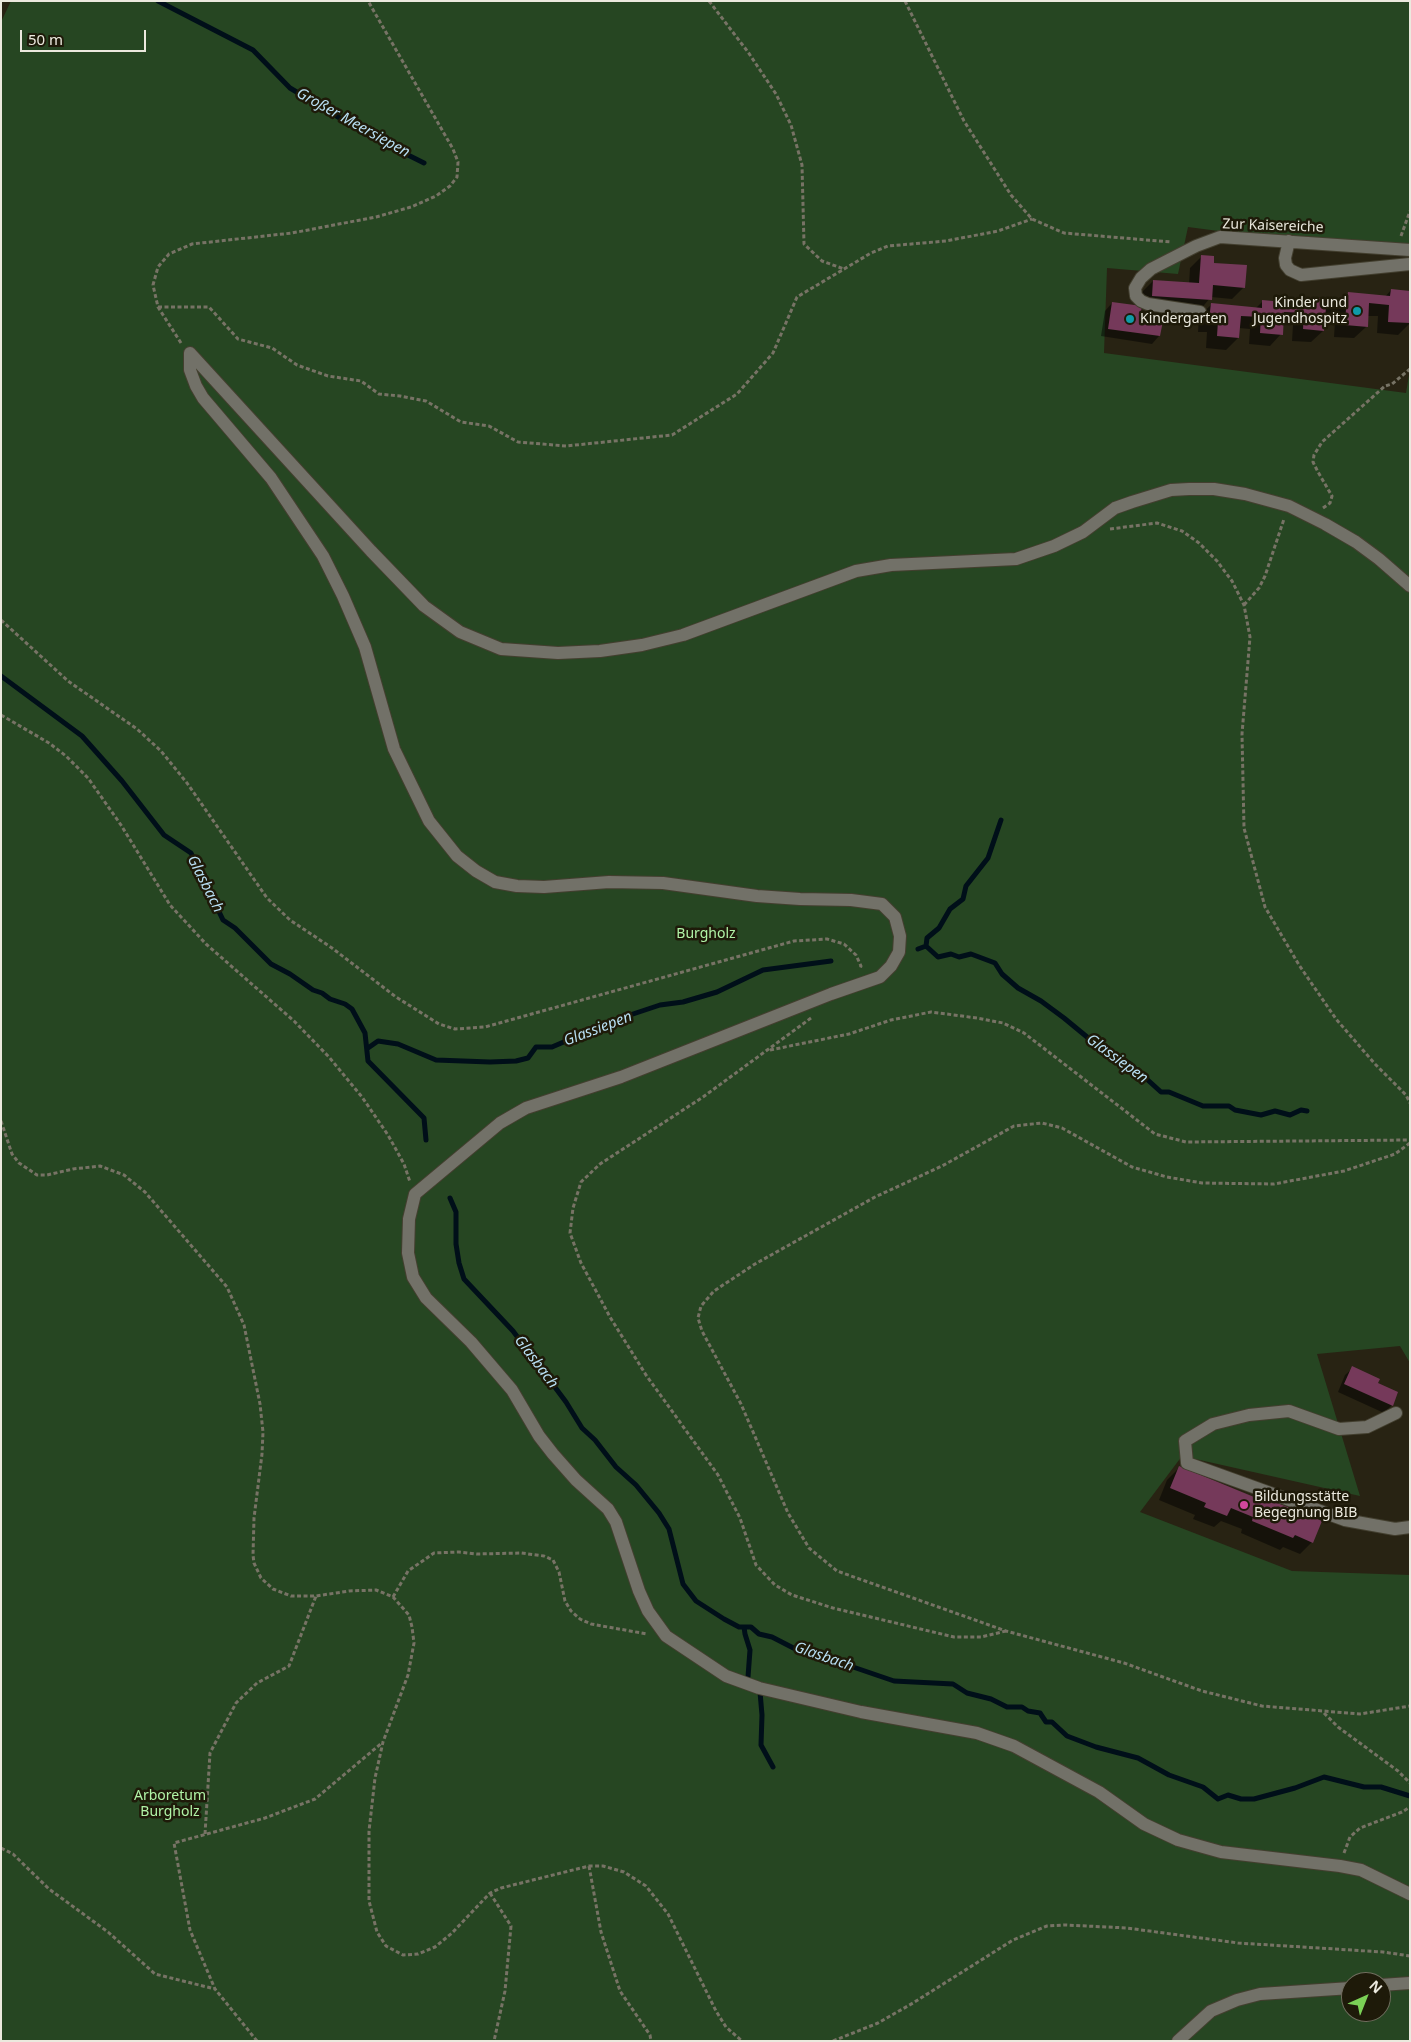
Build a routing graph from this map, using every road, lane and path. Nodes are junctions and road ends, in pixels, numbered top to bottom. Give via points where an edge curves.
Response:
1 (368, 1) edge
2 (709, 1) edge
3 (905, 1) edge
4 (1410, 211) edge
5 (1032, 219) junction
6 (1289, 241) junction
7 (1199, 245) junction
8 (1404, 249) edge
9 (1410, 264) edge
10 (844, 269) junction
11 (158, 307) junction
12 (1200, 312) dead end
13 (190, 353) junction
14 (1410, 369) edge
15 (1288, 506) junction
16 (1318, 509) dead end
17 (1083, 532) junction
18 (1410, 586) edge
19 (1244, 605) junction
20 (1, 620) edge
21 (1, 716) edge
22 (852, 987) junction
23 (815, 1016) dead end
24 (770, 1050) junction
25 (1410, 1103) edge
26 (1, 1121) edge
27 (1410, 1142) edge
28 (415, 1194) junction
29 (1396, 1413) dead end
30 (1410, 1527) edge
31 (316, 1596) junction
32 (393, 1597) junction
33 (1006, 1631) junction
34 (666, 1636) junction
35 (1410, 1706) edge
36 (1324, 1712) junction
37 (383, 1742) junction
38 (1410, 1783) edge
39 (1410, 1807) edge
40 (204, 1834) junction
41 (1, 1848) edge
42 (589, 1866) junction
43 (1340, 1866) junction
44 (490, 1893) junction
45 (1410, 1894) edge
46 (1410, 1956) edge
47 (1410, 1983) edge
48 (1391, 1984) edge
49 (1341, 1989) edge
50 (215, 1990) junction
51 (257, 2041) edge
52 (494, 2041) edge
53 (651, 2041) edge
54 (742, 2041) edge
55 (833, 2041) edge
56 (1178, 2041) edge

1 - 11 path via 453,149 459,168 454,182 423,202 376,217 322,229 205,242 179,249 162,262 155,273 153,285
2 - 10 path via 776,94 791,125 802,165 804,244 822,261
3 - 5 path via 964,121 1010,195
4 - 8 path
5 - 7 path via 1064,233
5 - 10 path via 998,231 946,241 888,246
6 - 7 street, Zur Kaisereiche via 1220,237
6 - 8 street, Zur Kaisereiche
6 - 9 street via 1286,265 1301,275
7 - 12 street, Zur Kaisereiche via 1151,269 1135,288 1136,296 1148,304
10 - 11 path via 797,297 773,353 737,394 672,435 566,446 518,442 489,426 461,422 426,401 379,394 361,381 328,376 297,365 272,348 238,340 209,306
11 - 13 path
13 - 17 street via 424,606 460,632 501,649 558,653 642,645 683,635 856,571 891,565 1016,559
13 - 22 street via 190,370 203,398 271,478 323,556 365,647 394,748 429,821 457,856 496,882 517,886 663,883 757,896 882,904 895,917 900,952 880,977
14 - 16 path via 1385,386 1322,442 1313,462 1332,496 1326,508
15 - 17 street via 1214,489 1171,490 1115,508
15 - 18 street via 1356,542
15 - 19 path via 1265,576
17 - 19 path via 1157,523 1182,531 1217,561
19 - 25 path via 1250,637 1242,734 1244,828 1265,907 1336,1019 1406,1094
20 - 22 path via 68,681 137,729 161,751 267,898 290,920 439,1024 455,1029 485,1027 794,941 826,939 844,944 856,955 861,966
21 - 28 path via 49,743 88,778 121,825 162,894 182,919 294,1021 362,1097 404,1164
22 - 28 street via 621,1077 526,1108 500,1123
23 - 24 path
24 - 27 path via 849,1034 891,1020 930,1012 978,1018 1003,1023 1024,1033 1155,1134 1186,1142
24 - 33 path via 600,1164 581,1182 570,1233 581,1263 646,1375 718,1475 740,1518 756,1565 775,1585 792,1595 833,1608 954,1637 981,1637
26 - 31 path via 12,1154 37,1175 100,1166 135,1184 227,1287 244,1325 260,1404 263,1440 254,1518 254,1564 261,1578 278,1592 291,1596
27 - 33 path via 1395,1154 1335,1173 1274,1184 1202,1183 1132,1167 1062,1128 1042,1123 1014,1126 942,1166 875,1197 755,1264 714,1291 701,1306 698,1318 702,1331 741,1404 788,1513 809,1548 837,1571
28 - 34 street via 409,1219 408,1253 413,1277 426,1298 471,1342 512,1390 553,1454 608,1509 616,1522 648,1611
29 - 30 street via 1367,1428 1339,1429 1289,1411 1249,1415 1213,1424 1185,1441 1186,1463 1346,1520 1396,1529
31 - 32 path via 364,1589
31 - 40 path via 289,1666 257,1683 236,1702 210,1753
32 - 34 path via 408,1571 434,1553 544,1556 553,1560 565,1601 580,1619 591,1624
32 - 37 path via 409,1615 414,1643 408,1675
33 - 36 path via 1124,1663 1202,1691 1262,1706
34 - 43 street via 726,1676 760,1688 861,1712 977,1733 1014,1746 1099,1792 1144,1824 1178,1840 1221,1852
35 - 36 path via 1360,1714
36 - 38 path via 1338,1727
37 - 40 path via 315,1799 265,1818
37 - 44 path via 375,1778 370,1831 370,1901 377,1932 386,1946 403,1954 418,1954 435,1947
39 - 43 path via 1354,1833
40 - 50 path via 174,1843 190,1930
41 - 50 path via 13,1854 49,1890 108,1932 155,1974
42 - 44 path
42 - 53 path via 600,1932 620,1991
42 - 54 path via 624,1872 646,1886 668,1914 716,2011 726,2027
43 - 45 street via 1368,1872
44 - 52 path via 511,1926 505,1991
46 - 55 path via 1238,1943 1126,1928 1047,1926 1013,1940 878,2023
47 - 48 street
49 - 56 street via 1260,1994 1237,2000 1211,2011
50 - 51 path

